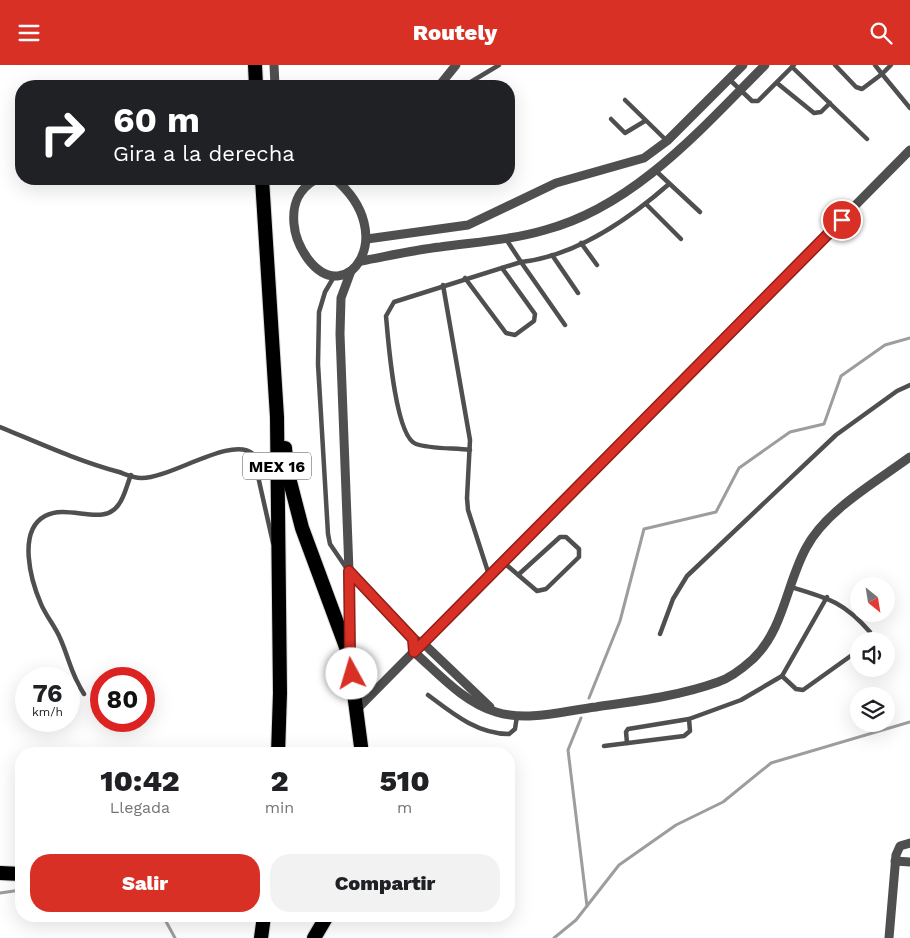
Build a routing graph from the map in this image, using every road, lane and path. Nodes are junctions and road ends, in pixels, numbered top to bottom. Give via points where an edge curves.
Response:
1 (255, 65) edge
2 (274, 65) edge
3 (456, 65) edge
4 (499, 65) edge
5 (743, 65) edge
6 (765, 65) edge
7 (835, 65) edge
8 (874, 65) edge
9 (891, 65) edge
10 (793, 66) edge
11 (882, 73) junction
12 (729, 79) junction
13 (256, 80) edge
14 (275, 80) edge
15 (444, 80) edge
16 (474, 80) edge
17 (777, 83) junction
18 (740, 90) junction
19 (625, 100) dead end
20 (830, 103) junction
21 (910, 108) edge
22 (611, 119) dead end
23 (645, 121) junction
24 (867, 139) dead end
25 (667, 141) junction
26 (910, 150) edge
27 (656, 171) junction
28 (669, 184) junction
29 (262, 185) edge
30 (305, 185) edge
31 (342, 185) edge
32 (646, 204) junction
33 (700, 211) dead end
34 (367, 239) junction
35 (506, 239) junction
36 (681, 239) dead end
37 (581, 243) junction
38 (552, 255) junction
39 (361, 261) junction
40 (521, 262) junction
41 (597, 265) dead end
42 (502, 268) junction
43 (351, 271) junction
44 (335, 275) junction
45 (465, 278) junction
46 (442, 285) junction
47 (578, 293) dead end
48 (564, 325) dead end
49 (275, 382) junction
50 (910, 385) edge
51 (0, 427) edge
52 (470, 450) junction
53 (909, 461) edge
54 (131, 475) junction
55 (277, 556) junction
56 (503, 562) junction
57 (349, 571) junction
58 (518, 575) junction
59 (489, 577) junction
60 (791, 587) junction
61 (827, 597) junction
62 (870, 632) edge
63 (660, 634) dead end
64 (413, 639) junction
65 (423, 643) junction
66 (414, 652) junction
67 (350, 655) junction
68 (850, 656) edge
69 (782, 676) junction
70 (84, 694) dead end
71 (428, 695) dead end
72 (358, 708) junction
73 (496, 712) junction
74 (517, 716) junction
75 (689, 719) junction
76 (627, 743) junction
77 (604, 746) dead end
78 (278, 747) edge
79 (361, 747) edge
80 (910, 843) edge
81 (895, 861) junction
82 (910, 862) edge
83 (0, 873) edge
84 (15, 874) edge
85 (263, 922) edge
86 (323, 922) edge
87 (261, 938) edge
88 (314, 938) edge
89 (889, 938) edge

1 - 13 highway
2 - 14 street
3 - 15 street
4 - 16 lane
5 - 12 street
6 - 18 street
7 - 11 lane via 859,89 865,88
8 - 11 lane
9 - 11 lane
10 - 17 lane
10 - 20 lane
11 - 21 lane
12 - 18 lane
12 - 25 street
17 - 18 lane via 758,101 752,101
17 - 20 lane via 814,113
18 - 27 street via 683,149
19 - 23 lane
20 - 24 lane
22 - 23 lane via 625,133
23 - 25 lane
25 - 34 street via 644,158 556,183 468,225
26 - 56 street
27 - 28 lane
27 - 35 street via 612,201 578,217 547,230
28 - 32 lane
28 - 33 lane
29 - 49 highway, MEX 16
30 - 44 street via 296,199 294,226 300,245 322,273
31 - 34 street via 360,207
32 - 36 lane
32 - 37 lane
34 - 39 street
35 - 39 street
35 - 40 lane
37 - 38 lane
37 - 41 lane
38 - 40 lane
38 - 47 lane
39 - 43 street
40 - 42 lane
40 - 48 lane
42 - 45 lane
42 - 45 lane via 535,315 534,321 515,335 506,333
43 - 44 street
43 - 57 street via 341,298 340,319
44 - 57 lane via 319,311 318,363 328,534 330,544
45 - 46 lane
46 - 52 lane
46 - 52 lane via 394,302 387,311 394,384 404,429 411,441
49 - 55 highway, MEX 16
49 - 67 highway via 287,470 302,528
50 - 63 lane via 836,435 687,576
51 - 54 lane via 101,467
52 - 59 lane via 466,498
53 - 60 street via 824,524 805,550
54 - 55 lane via 141,478 165,474 230,450 250,451 254,455
54 - 70 lane via 120,503 109,514 52,513 34,524 29,537 35,587 41,605 60,638 69,668
55 - 78 highway, MEX 16
56 - 58 lane
56 - 59 street
57 - 64 street
57 - 67 street
58 - 58 lane via 560,537 566,537 580,551 578,557 543,591 537,591
59 - 65 street
60 - 61 lane
60 - 74 street via 777,627 763,648 738,671 720,681 689,691 623,703
61 - 62 lane via 854,614
61 - 69 lane
64 - 65 street
64 - 66 street
65 - 66 street
65 - 73 street
66 - 72 street
66 - 73 street via 470,701
67 - 72 highway
68 - 69 lane via 803,690 796,689
69 - 75 lane via 720,710
71 - 74 lane via 471,725 485,730 509,734 514,729
72 - 79 highway
73 - 74 street
75 - 76 lane via 628,729
75 - 76 lane via 690,731 684,736
76 - 77 lane
80 - 81 street via 900,846
81 - 82 street
81 - 89 street
83 - 84 highway
85 - 87 highway
86 - 88 highway

